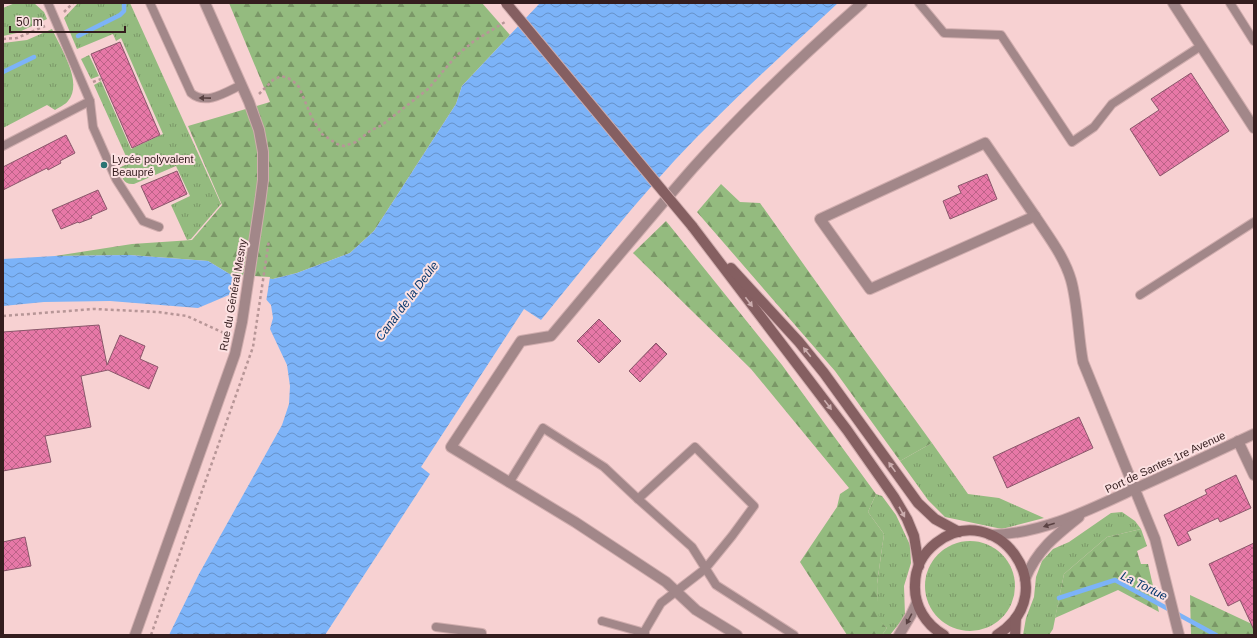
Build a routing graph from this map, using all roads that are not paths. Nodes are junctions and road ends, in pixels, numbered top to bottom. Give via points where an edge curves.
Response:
1 (48, 3) edge
2 (150, 3) edge
3 (205, 3) edge
4 (506, 3) edge
5 (862, 3) edge
6 (919, 3) edge
7 (1173, 3) edge
8 (1230, 3) edge
9 (1254, 41) edge
10 (1201, 46) junction
11 (241, 85) junction
12 (90, 101) junction
13 (1253, 123) edge
14 (3, 146) edge
15 (1035, 216) junction
16 (1254, 222) edge
17 (692, 226) junction
18 (159, 227) dead end
19 (1140, 295) dead end
20 (1254, 434) edge
21 (1238, 441) junction
22 (1254, 475) edge
23 (508, 483) junction
24 (1134, 489) junction
25 (638, 499) junction
26 (1085, 512) junction
27 (959, 532) junction
28 (990, 535) junction
29 (919, 566) junction
30 (705, 569) junction
31 (1025, 579) junction
32 (675, 591) junction
33 (917, 602) junction
34 (1016, 618) junction
35 (602, 621) dead end
36 (436, 627) dead end
37 (1178, 630) edge
38 (644, 634) edge
39 (135, 635) edge
40 (482, 635) edge
41 (737, 635) edge
42 (794, 635) edge
43 (899, 635) edge
44 (944, 635) edge
45 (997, 635) edge
46 (1015, 635) edge

1 - 12 lane
11 -> 2 lane via 206,99 191,93
3 - 11 street, Rue du Général Mesny
4 - 17 main road, bridge
5 - 23 street via 745,113 694,167 550,336 521,340 451,447
6 - 10 lane via 944,33 1001,35 1072,142 1094,127 1112,104
7 - 10 street
8 - 9 lane
10 - 13 street
11 - 39 street, Rue du Général Mesny via 259,130 263,152 262,188 239,339
12 - 14 lane
12 - 18 lane via 93,127 116,179 143,221
15 - 15 street via 984,143 820,219 870,289
15 - 24 street via 1056,248 1071,280 1083,362
16 - 19 lane
27 -> 17 main road via 941,523 923,509 804,348
17 -> 29 main road via 847,430 894,497 914,536
20 - 21 street, Port de Santes 1re Avenue
21 - 22 street
21 - 24 street, Port de Santes 1re Avenue
23 - 25 lane via 543,428 604,467
23 - 32 street via 575,522 666,582
24 - 26 street, Port de Santes 1re Avenue
24 - 37 street via 1157,545
25 - 30 lane via 692,547
25 - 30 lane via 695,447 754,506
26 -> 28 street via 1030,530
26 - 31 street via 1042,549
27 - 28 main road via 975,531
27 - 29 main road via 944,537 932,546
28 - 31 main road via 1014,552
29 - 33 main road via 915,580
30 - 32 lane
30 - 42 lane via 716,585
31 - 34 main road via 1024,599
32 - 38 lane via 661,603
32 - 41 street via 696,610
33 -> 43 street
33 - 44 main road via 930,625
34 - 45 main road
34 - 46 main road
35 - 38 lane
36 - 40 lane

